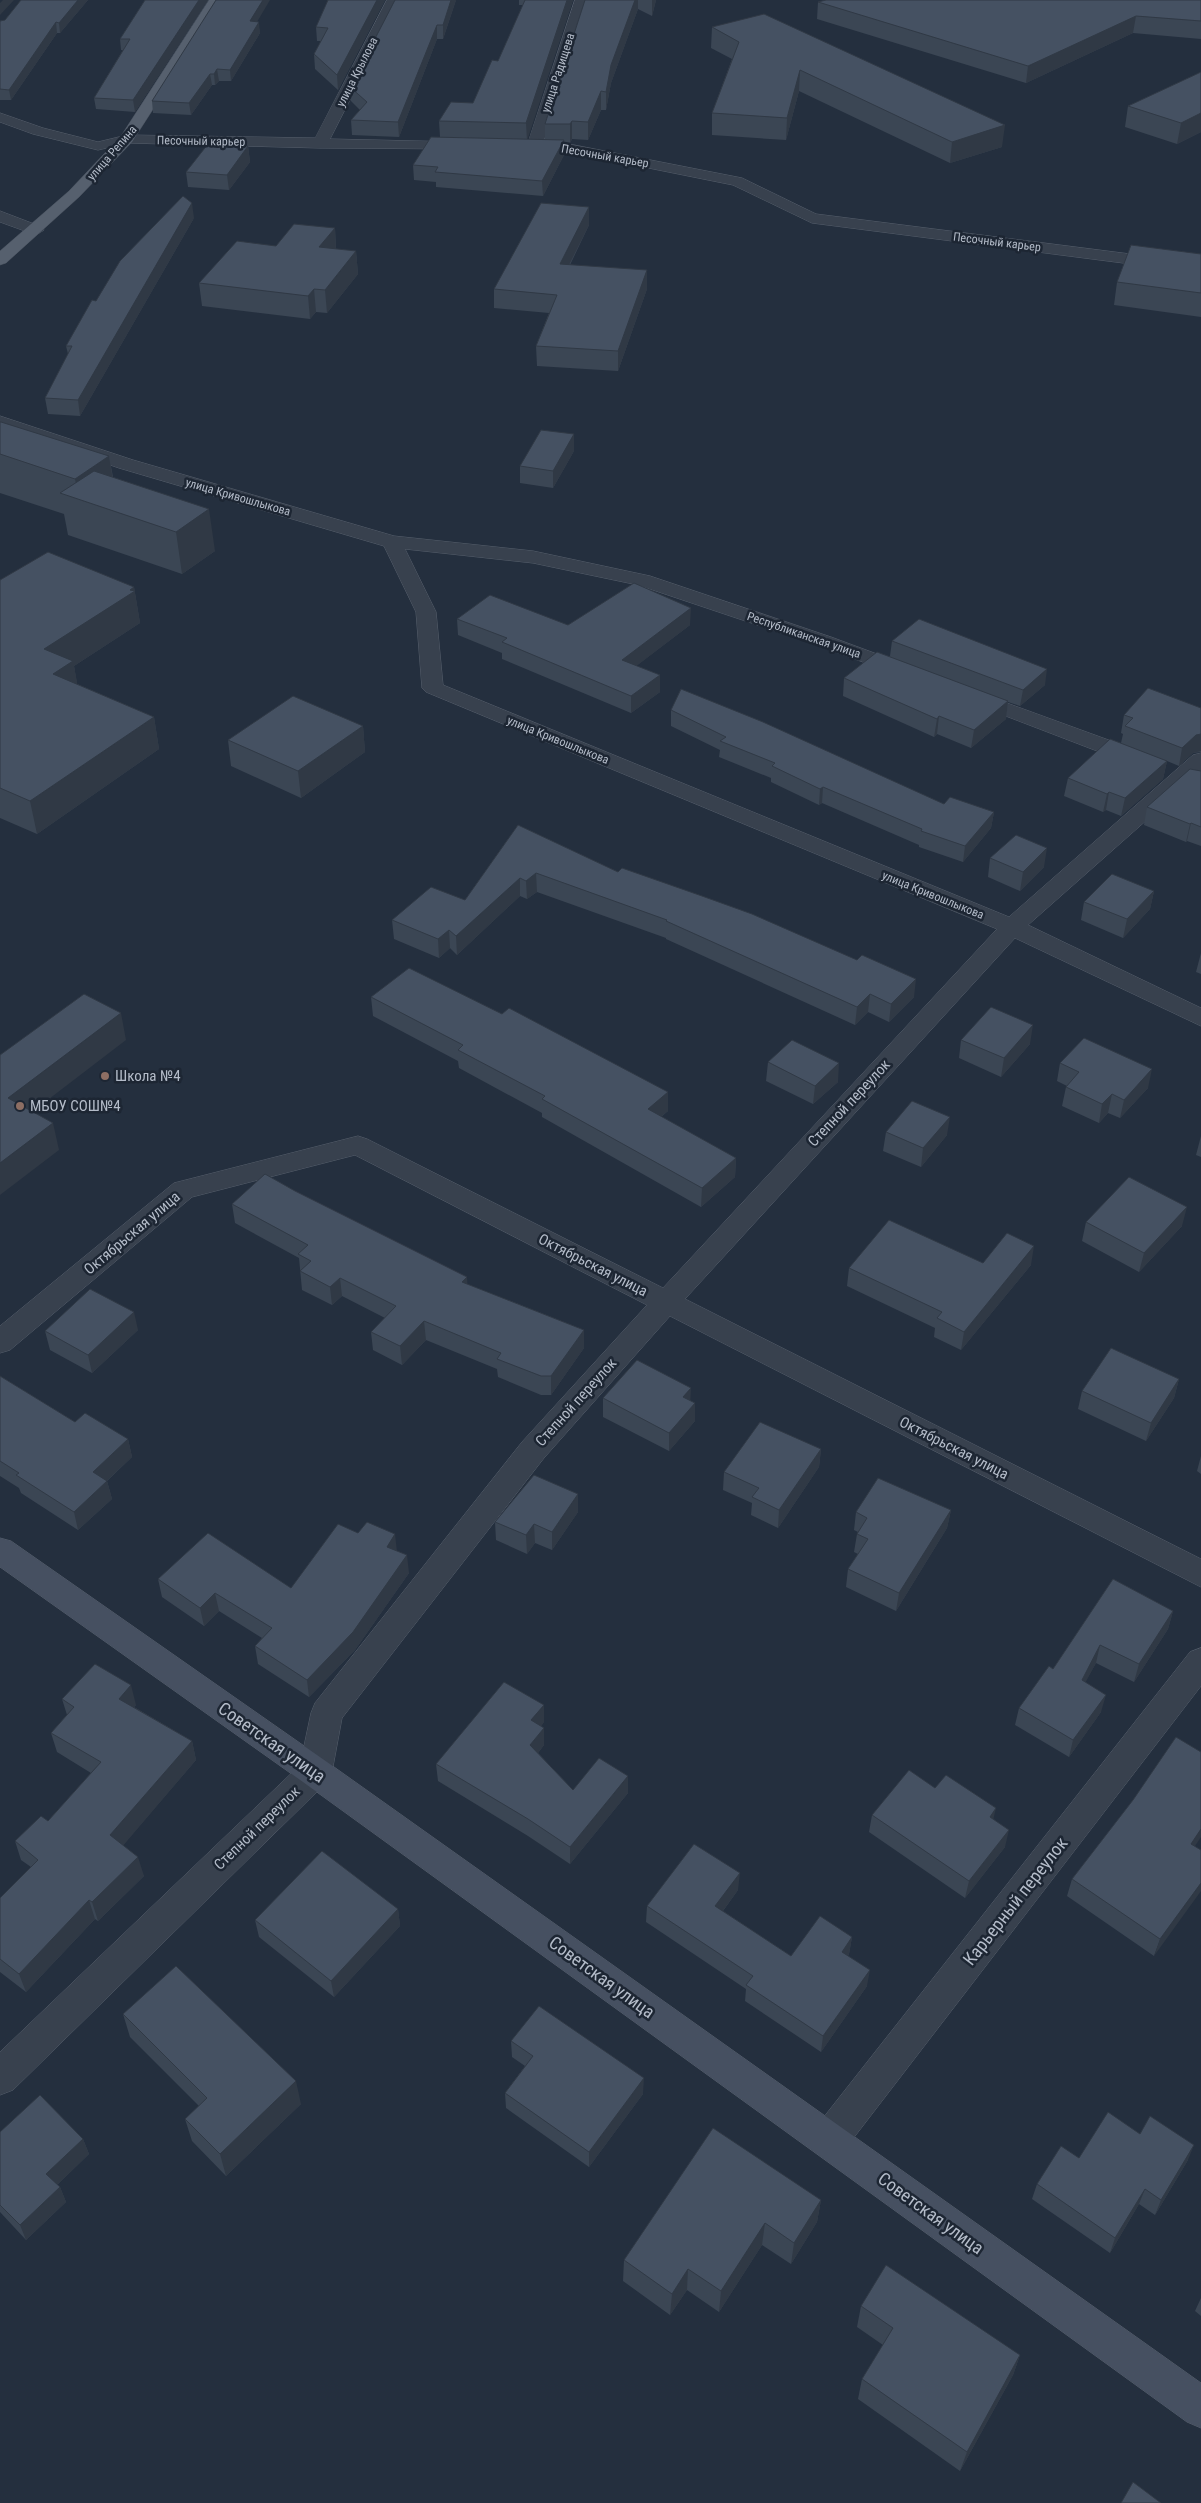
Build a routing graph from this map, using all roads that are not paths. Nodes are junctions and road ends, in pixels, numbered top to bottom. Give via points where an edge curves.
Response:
1 (216, 0) edge
2 (394, 0) edge
3 (582, 0) edge
4 (0, 117) edge
5 (127, 139) junction
6 (320, 144) junction
7 (476, 146) edge
8 (515, 146) edge
9 (534, 146) junction
10 (0, 216) edge
11 (36, 230) junction
12 (0, 260) edge
13 (1201, 268) edge
14 (0, 421) edge
15 (392, 542) junction
16 (926, 679) edge
17 (953, 689) edge
18 (1182, 771) edge
19 (1012, 927) junction
20 (1201, 1018) edge
21 (666, 1302) junction
22 (0, 1342) edge
23 (0, 1550) edge
24 (1201, 1574) edge
25 (1201, 1662) edge
26 (315, 1772) junction
27 (0, 2077) edge
28 (829, 2140) junction
29 (1201, 2408) edge

1 - 5 main road, улица Репина
2 - 6 street, улица Крылова
3 - 9 street, улица Радищева
4 - 5 street, Песочный карьер via 38,131 98,146
5 - 6 street, Песочный карьер
5 - 11 main road, улица Репина
6 - 7 street, Песочный карьер
8 - 9 street, Песочный карьер
9 - 13 street, Песочный карьер via 574,149 737,182 812,218
10 - 11 street
11 - 12 main road, улица Репина
14 - 15 street, улица Кривошлыкова via 126,464
15 - 16 street, Республиканская улица via 533,557 643,580
15 - 19 street, улица Кривошлыкова via 426,612 433,688
17 - 18 street
18 - 19 street, Степной переулок
19 - 20 street, улица Кривошлыкова
19 - 21 street, Степной переулок
21 - 22 street, Октябрьская улица via 358,1145 183,1190
21 - 24 street, Октябрьская улица
21 - 26 street, Степной переулок via 533,1450 326,1713
23 - 26 main road, Советская улица
25 - 28 street, Карьерный переулок
26 - 27 street, Степной переулок
26 - 28 main road, Советская улица
28 - 29 main road, Советская улица

